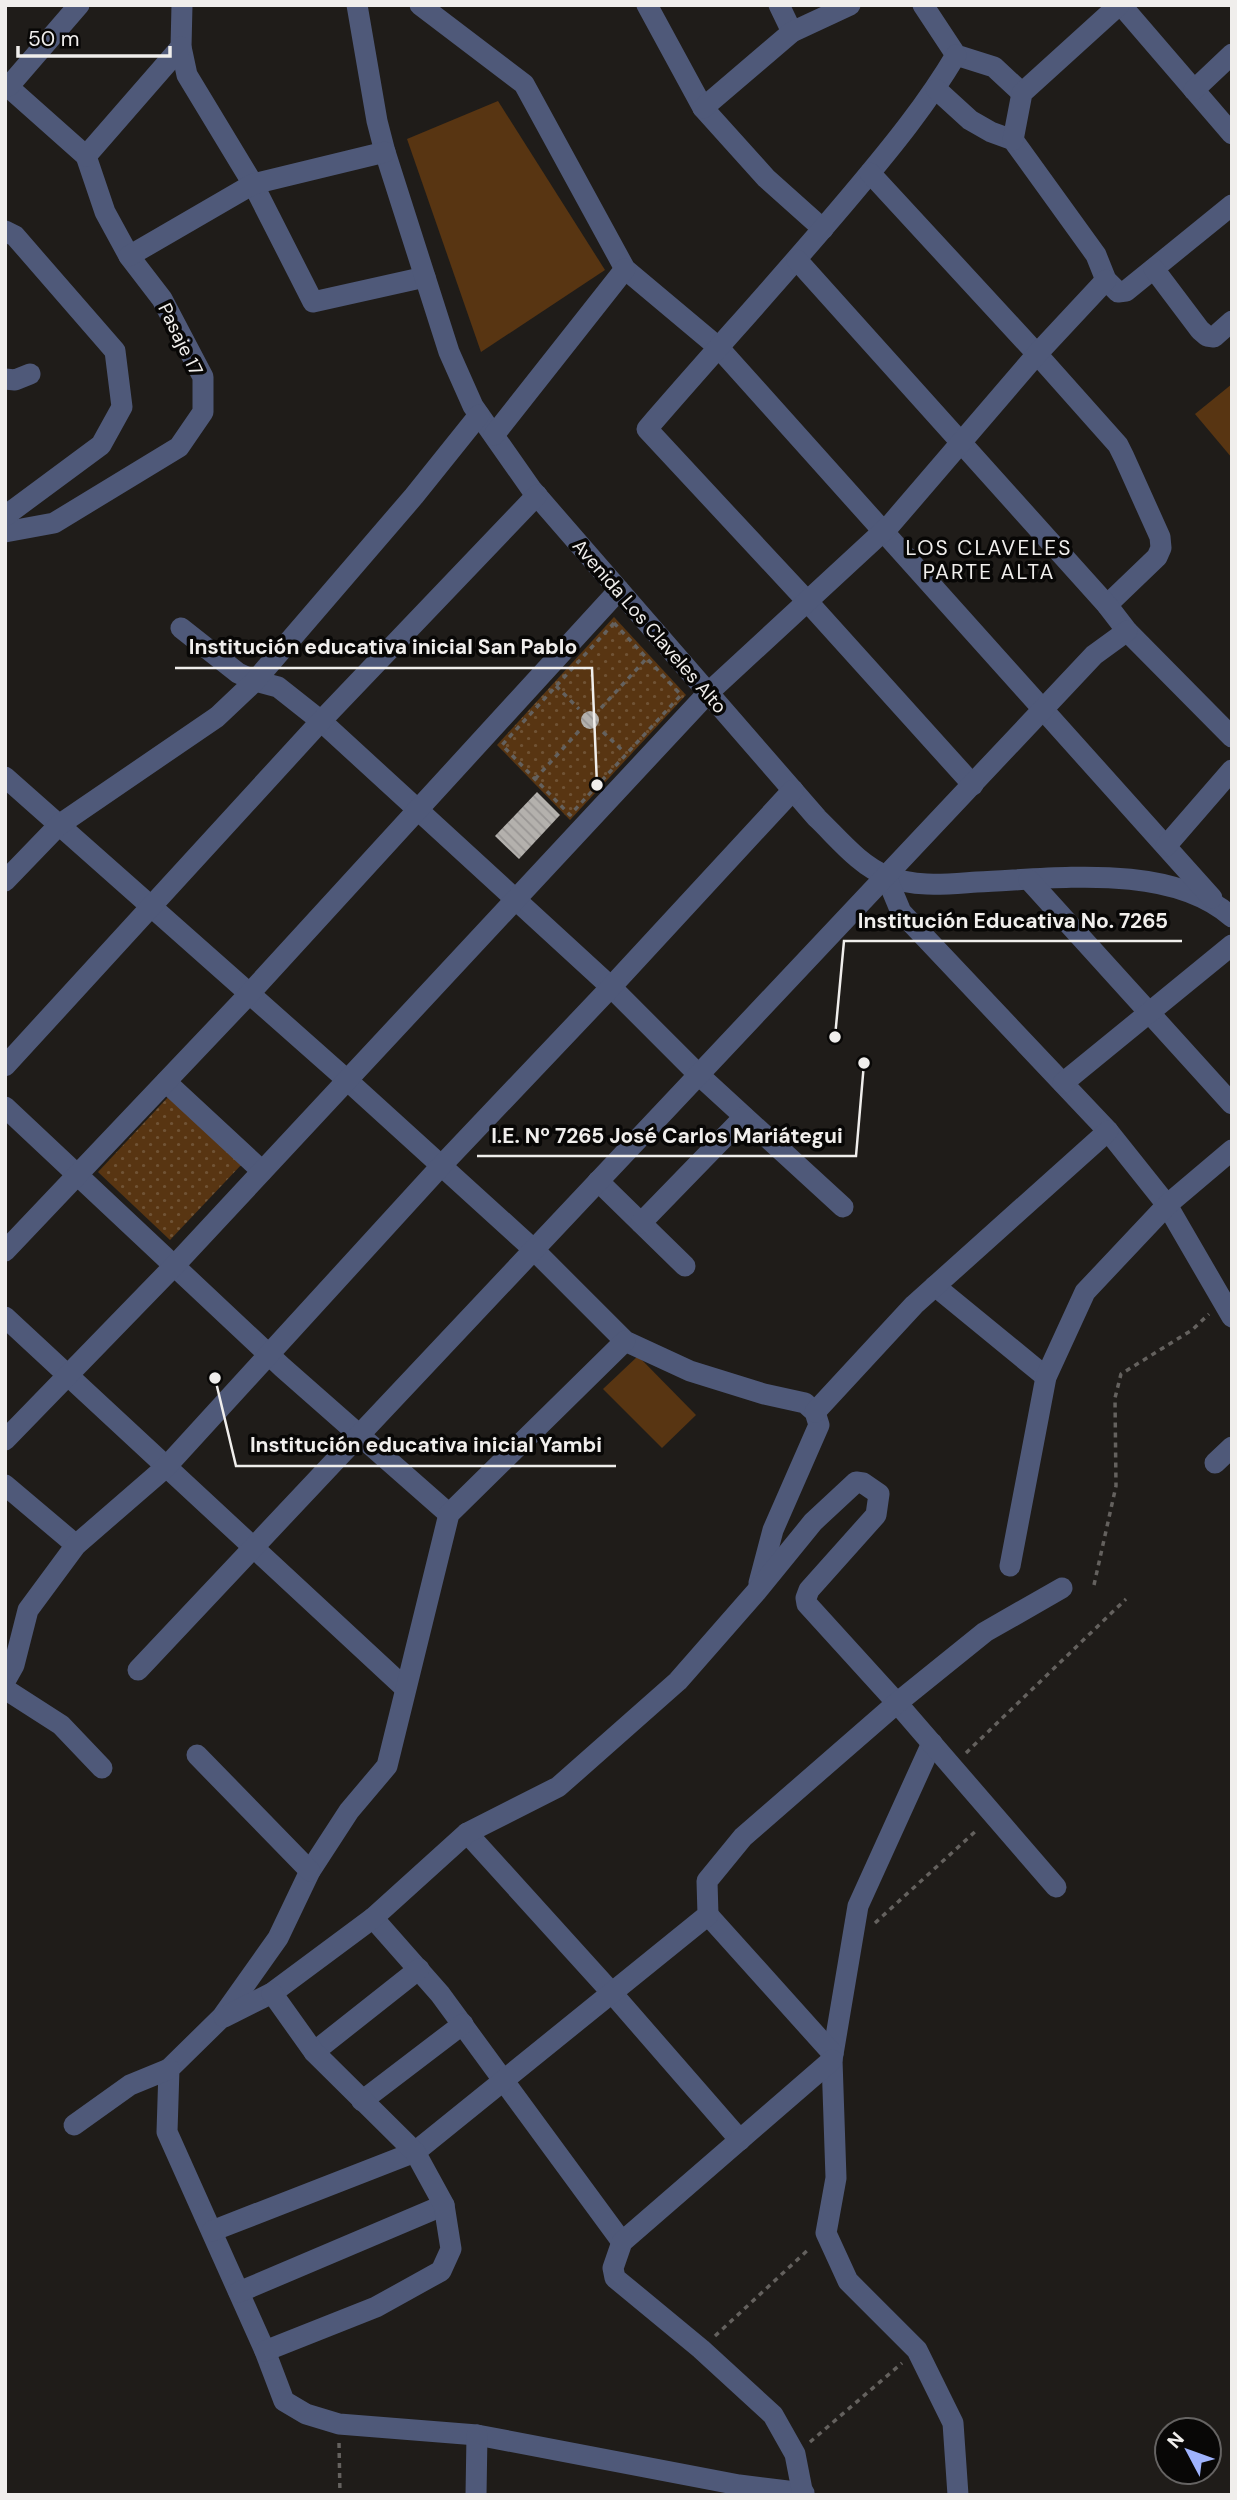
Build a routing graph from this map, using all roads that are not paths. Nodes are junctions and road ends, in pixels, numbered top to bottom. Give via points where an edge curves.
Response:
1 (79, 5) edge
2 (182, 5) edge
3 (357, 5) edge
4 (420, 5) edge
5 (648, 5) edge
6 (779, 5) edge
7 (850, 5) edge
8 (922, 5) edge
9 (1120, 5) edge
10 (792, 32) junction
11 (181, 47) junction
12 (1232, 54) edge
13 (956, 55) junction
14 (7, 85) edge
15 (936, 89) junction
16 (1194, 90) junction
17 (1022, 93) junction
18 (703, 108) junction
19 (1232, 134) edge
20 (1013, 140) junction
21 (385, 152) junction
22 (86, 156) junction
23 (870, 173) junction
24 (253, 184) junction
25 (1232, 205) edge
26 (823, 229) junction
27 (5, 230) edge
28 (128, 256) junction
29 (797, 260) junction
30 (625, 269) junction
31 (1153, 269) junction
32 (425, 277) junction
33 (1106, 280) junction
34 (1232, 321) edge
35 (718, 347) junction
36 (1037, 354) junction
37 (30, 374) dead end
38 (5, 379) edge
39 (479, 415) junction
40 (494, 435) junction
41 (961, 443) junction
42 (537, 495) junction
43 (5, 516) edge
44 (883, 531) junction
45 (5, 532) edge
46 (619, 590) junction
47 (807, 601) junction
48 (1107, 605) junction
49 (181, 628) dead end
50 (1127, 631) junction
51 (255, 681) junction
52 (708, 693) junction
53 (1043, 709) junction
54 (321, 721) junction
55 (1232, 737) edge
56 (1232, 770) edge
57 (5, 777) edge
58 (973, 785) junction
59 (793, 790) junction
60 (417, 811) junction
61 (59, 825) junction
62 (1166, 846) junction
63 (886, 876) junction
64 (1029, 880) junction
65 (5, 881) edge
66 (516, 900) junction
67 (151, 906) junction
68 (1225, 911) edge
69 (1232, 945) edge
70 (611, 988) junction
71 (250, 993) junction
72 (1149, 1013) junction
73 (5, 1066) edge
74 (700, 1076) junction
75 (348, 1080) junction
76 (166, 1082) junction
77 (1063, 1083) junction
78 (1232, 1104) edge
79 (5, 1107) edge
80 (744, 1117) junction
81 (1108, 1131) junction
82 (1232, 1150) edge
83 (441, 1166) junction
84 (262, 1171) junction
85 (78, 1177) junction
86 (598, 1181) junction
87 (1167, 1205) junction
88 (843, 1208) dead end
89 (641, 1223) junction
90 (533, 1250) junction
91 (5, 1251) edge
92 (174, 1266) junction
93 (685, 1266) dead end
94 (935, 1286) junction
95 (1229, 1303) edge
96 (5, 1317) edge
97 (625, 1341) junction
98 (269, 1354) junction
99 (68, 1376) junction
100 (1046, 1377) junction
101 (815, 1412) junction
102 (359, 1436) junction
103 (5, 1440) edge
104 (1232, 1447) edge
105 (1215, 1463) dead end
106 (166, 1467) junction
107 (5, 1485) edge
108 (449, 1514) junction
109 (76, 1545) junction
110 (254, 1548) junction
111 (1010, 1566) dead end
112 (1062, 1588) dead end
113 (756, 1592) junction
114 (138, 1670) dead end
115 (5, 1681) edge
116 (405, 1688) junction
117 (5, 1689) edge
118 (897, 1703) junction
119 (932, 1743) junction
120 (197, 1755) dead end
121 (102, 1768) dead end
122 (467, 1833) junction
123 (310, 1871) junction
124 (1056, 1887) dead end
125 (708, 1915) junction
126 (373, 1918) junction
127 (419, 1969) junction
128 (272, 1993) junction
129 (612, 1993) junction
130 (222, 2017) junction
131 (463, 2024) junction
132 (314, 2052) junction
133 (832, 2057) junction
134 (169, 2069) junction
135 (505, 2081) junction
136 (362, 2101) junction
137 (74, 2125) dead end
138 (740, 2140) junction
139 (415, 2152) junction
140 (444, 2205) junction
141 (212, 2231) junction
142 (622, 2242) junction
143 (239, 2292) junction
144 (265, 2351) junction
145 (477, 2435) junction
146 (804, 2494) edge
147 (476, 2495) edge
148 (958, 2495) edge

1 - 14 street
2 - 11 street
3 - 21 street, Avenida Los Claveles Alto
4 - 30 street via 524,84
5 - 18 street
6 - 10 street
7 - 10 street
8 - 13 street
9 - 16 street
9 - 17 street
10 - 18 street
11 - 22 street
11 - 24 street via 187,75
12 - 16 street
13 - 15 street
13 - 17 street via 994,67
14 - 22 street, Pasaje 17
15 - 20 street via 970,120
15 - 23 street
16 - 19 street
17 - 20 street
18 - 26 street via 766,178
20 - 33 street via 1096,255
21 - 24 street
21 - 32 street, Avenida Los Claveles Alto
22 - 28 street, Pasaje 17 via 105,212
23 - 26 street
23 - 36 street
24 - 28 street
24 - 32 street via 313,302
25 - 31 street
26 - 29 street
27 - 43 street via 115,351 122,407 101,445
28 - 45 street, Pasaje 17 via 162,299 203,377 203,412 179,447 54,523
29 - 35 street
29 - 41 street
30 - 35 street
30 - 40 street
31 - 33 street via 1126,291 1118,292
31 - 34 street via 1207,336 1214,337
32 - 39 street, Avenida Los Claveles Alto via 449,352
33 - 36 street
35 - 44 street
35 - 47 street via 647,429
36 - 41 street
36 - 48 street via 1118,445 1160,537 1157,557
37 - 38 street
39 - 40 street, Avenida Los Claveles Alto
39 - 51 street
40 - 42 street, Avenida Los Claveles Alto
41 - 44 street
41 - 48 street
42 - 46 street, Avenida Los Claveles Alto
42 - 54 street
44 - 47 street
44 - 53 street
46 - 52 street, Avenida Los Claveles Alto
46 - 60 street
47 - 52 street
47 - 58 street
48 - 50 street
49 - 51 street
50 - 53 street via 1094,654
50 - 55 street
51 - 54 street via 278,687
51 - 61 street via 216,717
52 - 59 street, Avenida Los Claveles Alto
52 - 66 street
53 - 58 street
53 - 62 street
54 - 60 street
54 - 67 street
56 - 62 street
57 - 61 street
58 - 63 street
59 - 63 street, Avenida Los Claveles Alto via 857,857
59 - 70 street
60 - 66 street
60 - 71 street
61 - 65 street
61 - 67 street
62 - 68 street
63 - 64 street, Avenida Los Claveles Alto via 923,885
63 - 74 street
63 - 77 street via 901,912
64 - 68 street, Avenida Los Claveles Alto via 1105,878 1174,885
64 - 72 street
66 - 70 street
66 - 75 street
67 - 71 street
67 - 73 street
69 - 72 street
70 - 74 street
70 - 83 street
71 - 75 street
71 - 76 street
72 - 77 street
72 - 78 street
74 - 80 street
74 - 86 street
75 - 83 street
75 - 84 street
76 - 84 street
76 - 85 street
77 - 81 street
79 - 85 street
80 - 88 street
80 - 89 street
81 - 87 street
81 - 94 street
82 - 87 street
83 - 90 street
83 - 98 street
84 - 92 street
85 - 91 street
85 - 92 street
86 - 89 street
86 - 90 street
87 - 95 street
87 - 100 street via 1084,1292
89 - 93 street
90 - 97 street
90 - 102 street
92 - 98 street
92 - 99 street
94 - 100 street
94 - 101 street
96 - 99 street
97 - 101 street via 690,1371 804,1403
97 - 108 street
98 - 102 street
98 - 106 street
99 - 103 street
99 - 106 street
100 - 111 street
101 - 113 street via 819,1425 773,1530
102 - 108 street
102 - 110 street
104 - 105 street
106 - 109 street
106 - 110 street
107 - 109 street
108 - 116 street
109 - 115 street via 27,1610 14,1665
110 - 114 street
110 - 116 street
112 - 118 street via 985,1632
113 - 118 street via 813,1522 856,1482 879,1494 876,1516 806,1598
113 - 122 street via 678,1681 558,1787
116 - 123 street via 387,1766 349,1811
117 - 121 street via 61,1725
118 - 119 street
118 - 125 street via 743,1837 707,1881
119 - 124 street
119 - 133 street via 858,1906
120 - 123 street
122 - 126 street
122 - 129 street
123 - 130 street via 278,1938
125 - 129 street
125 - 133 street
126 - 127 street
126 - 128 street
127 - 131 street
127 - 132 street
128 - 130 street
128 - 132 street
129 - 135 street
129 - 138 street
130 - 134 street
131 - 135 street
131 - 136 street
132 - 136 street
133 - 138 street
133 - 148 street via 836,2178 826,2233 848,2281 917,2350 953,2423
134 - 137 street via 130,2085
134 - 141 street via 167,2132
135 - 139 street
135 - 142 street
136 - 139 street
138 - 142 street
139 - 140 street
139 - 141 street
140 - 143 street
140 - 144 street via 451,2249 441,2271 376,2307
141 - 143 street
142 - 146 street via 613,2268 615,2278 773,2415 794,2454
143 - 144 street
144 - 145 street via 284,2401 306,2414 339,2424
145 - 146 street
145 - 147 street

